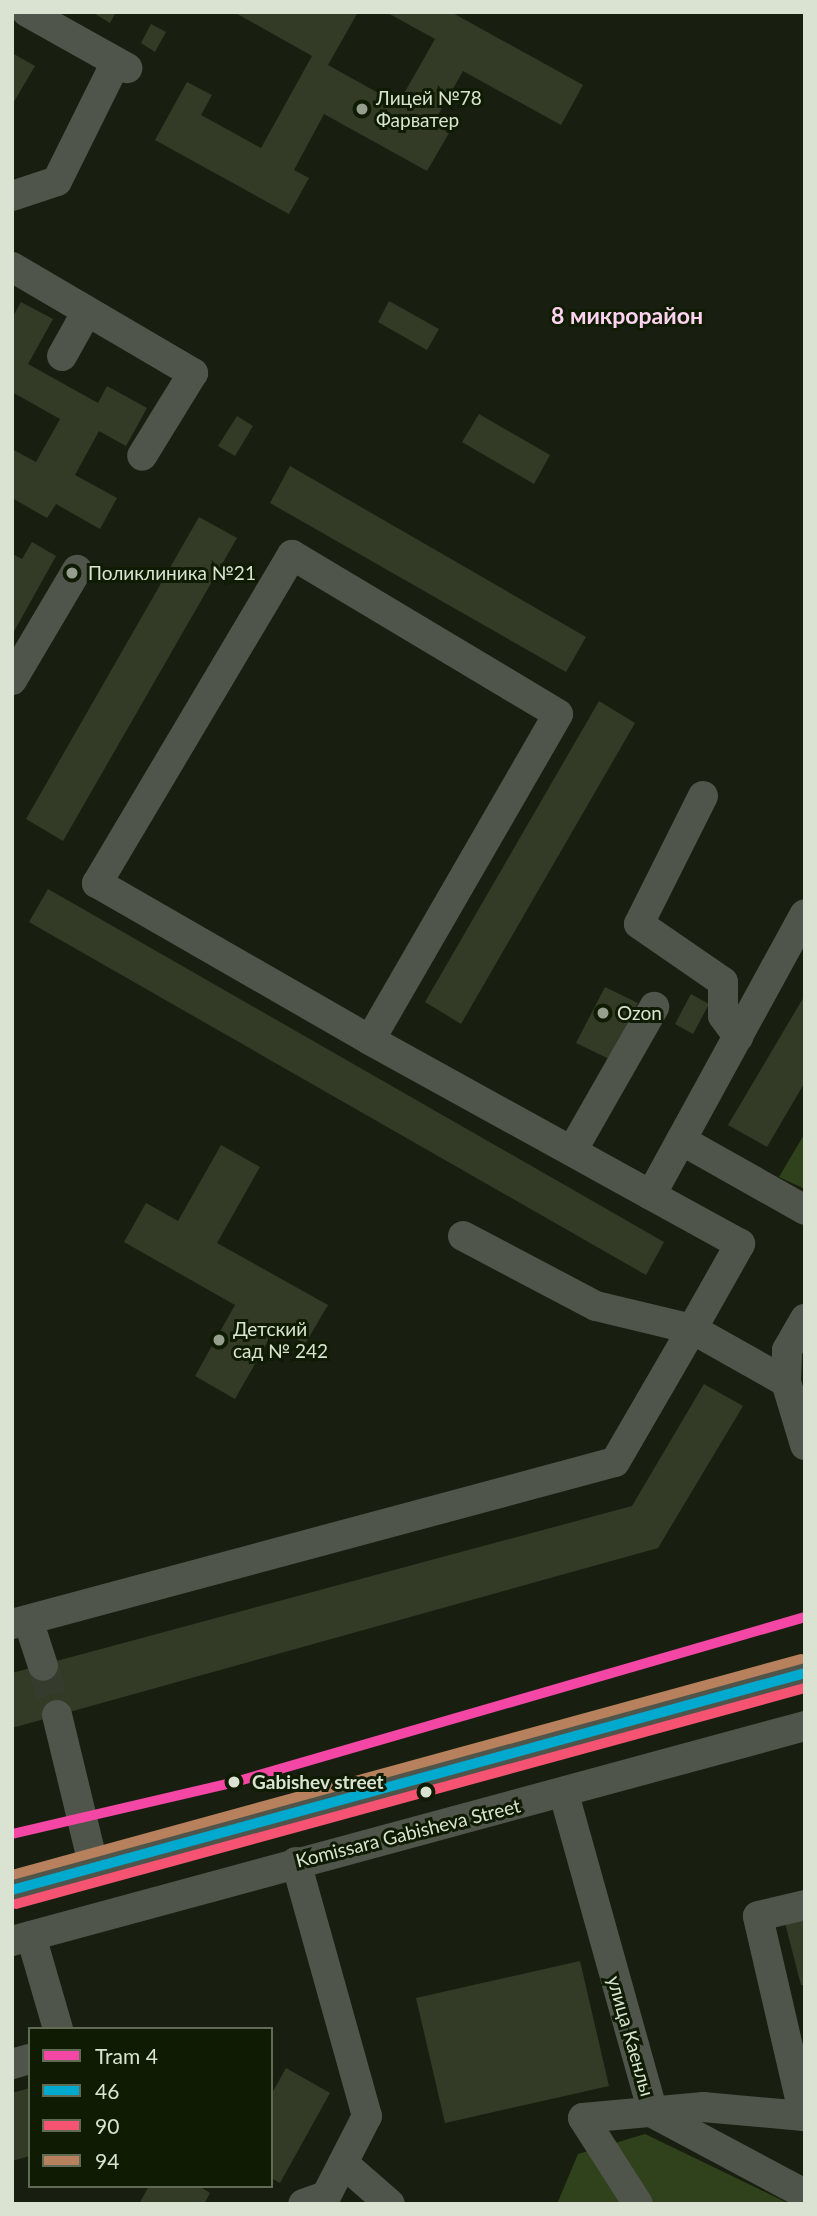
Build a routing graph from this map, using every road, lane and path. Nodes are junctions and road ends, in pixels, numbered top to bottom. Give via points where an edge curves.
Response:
1 (27, 12) edge
2 (12, 197) edge
3 (12, 267) edge
4 (87, 311) junction
5 (62, 356) dead end
6 (142, 456) dead end
7 (77, 570) dead end
8 (12, 680) edge
9 (703, 796) dead end
10 (805, 914) edge
11 (654, 1007) dead end
12 (738, 1037) junction
13 (370, 1040) junction
14 (681, 1140) junction
15 (572, 1151) junction
16 (651, 1195) junction
17 (805, 1210) edge
18 (463, 1236) dead end
19 (805, 1319) edge
20 (692, 1329) junction
21 (786, 1382) junction
22 (805, 1445) edge
23 (20, 1622) edge
24 (43, 1665) tunnel mouth
25 (805, 1673) edge
26 (57, 1716) tunnel mouth
27 (805, 1726) edge
28 (564, 1794) junction
29 (296, 1862) junction
30 (94, 1867) junction
31 (12, 1890) edge
32 (805, 1905) edge
33 (22, 1938) edge
34 (57, 2027) edge
35 (653, 2113) junction
36 (342, 2163) junction
37 (805, 2194) edge
38 (303, 2204) edge
39 (390, 2204) edge
40 (639, 2204) edge

1 - 2 street via 121,66 57,181
3 - 4 street
4 - 5 street
4 - 6 street via 193,373
7 - 8 street
9 - 12 street via 639,924 723,982 723,1016
10 - 12 street
11 - 15 street
12 - 14 street
13 - 13 street via 97,883 292,555 558,714
13 - 15 street
14 - 16 street
14 - 17 street
15 - 16 street
16 - 20 street via 740,1244
18 - 20 street via 596,1306
19 - 21 street via 788,1350
20 - 21 street
20 - 23 street via 615,1462
21 - 22 street
23 - 24 street
25 - 30 street
26 - 30 street
27 - 28 street, Komissara Gabisheva Street
28 - 29 street, Komissara Gabisheva Street
28 - 35 street, улица Каенлы
29 - 33 street, Komissara Gabisheva Street
29 - 36 street via 368,2116
30 - 31 street
32 - 35 street via 758,1916 804,2116 703,2107
33 - 34 street
35 - 37 street, улица Каенлы
35 - 40 street via 583,2118
36 - 38 street via 326,2196
36 - 39 street

